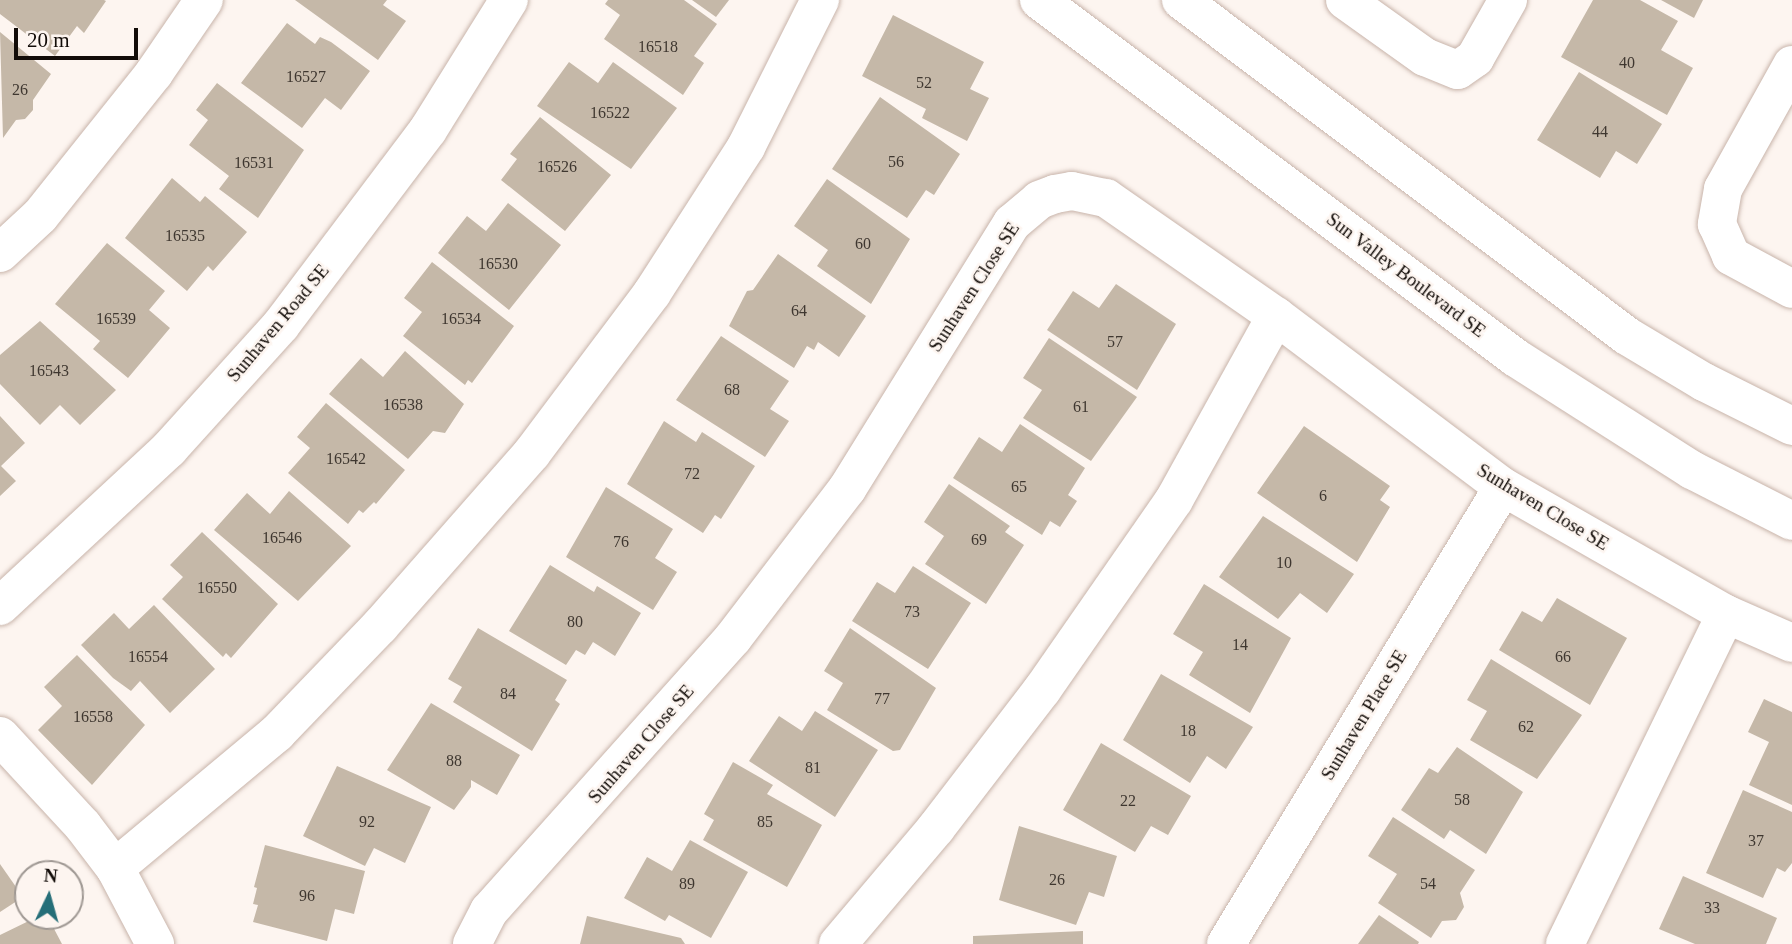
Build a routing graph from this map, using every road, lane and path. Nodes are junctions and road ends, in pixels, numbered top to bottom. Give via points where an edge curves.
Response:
1 (204, 0) edge
2 (509, 0) edge
3 (820, 0) edge
4 (1039, 0) edge
5 (1181, 0) edge
6 (1345, 0) edge
7 (1508, 0) edge
8 (1792, 65) edge
9 (0, 253) edge
10 (1792, 289) edge
11 (1276, 316) junction
12 (1792, 426) edge
13 (1503, 487) junction
14 (1792, 522) edge
15 (0, 606) edge
16 (1726, 614) junction
17 (1792, 643) edge
18 (0, 736) edge
19 (115, 868) junction
20 (155, 944) edge
21 (472, 944) edge
22 (838, 944) edge
23 (1226, 944) edge
24 (1566, 944) edge

1 - 9 street via 154,73 40,216
2 - 15 street, Sunhaven Road SE via 428,130 281,325 169,449
3 - 19 street via 746,147 652,293 532,453 380,626 276,733
4 - 14 street, Sun Valley Boulevard SE via 1516,358 1692,470
5 - 12 street via 1627,336 1704,382
6 - 7 street via 1425,57 1458,70 1475,58
8 - 10 street via 1723,189 1717,224 1731,256
11 - 13 street, Sunhaven Close SE
11 - 21 street, Sunhaven Close SE via 1106,198 1072,191 1055,194 1024,211 847,488 733,638 489,911
11 - 22 street via 1174,500 1042,690 936,828
13 - 16 street, Sunhaven Close SE
13 - 23 street, Sunhaven Place SE
16 - 17 street, Sunhaven Close SE
16 - 24 street
18 - 19 street
19 - 20 street

